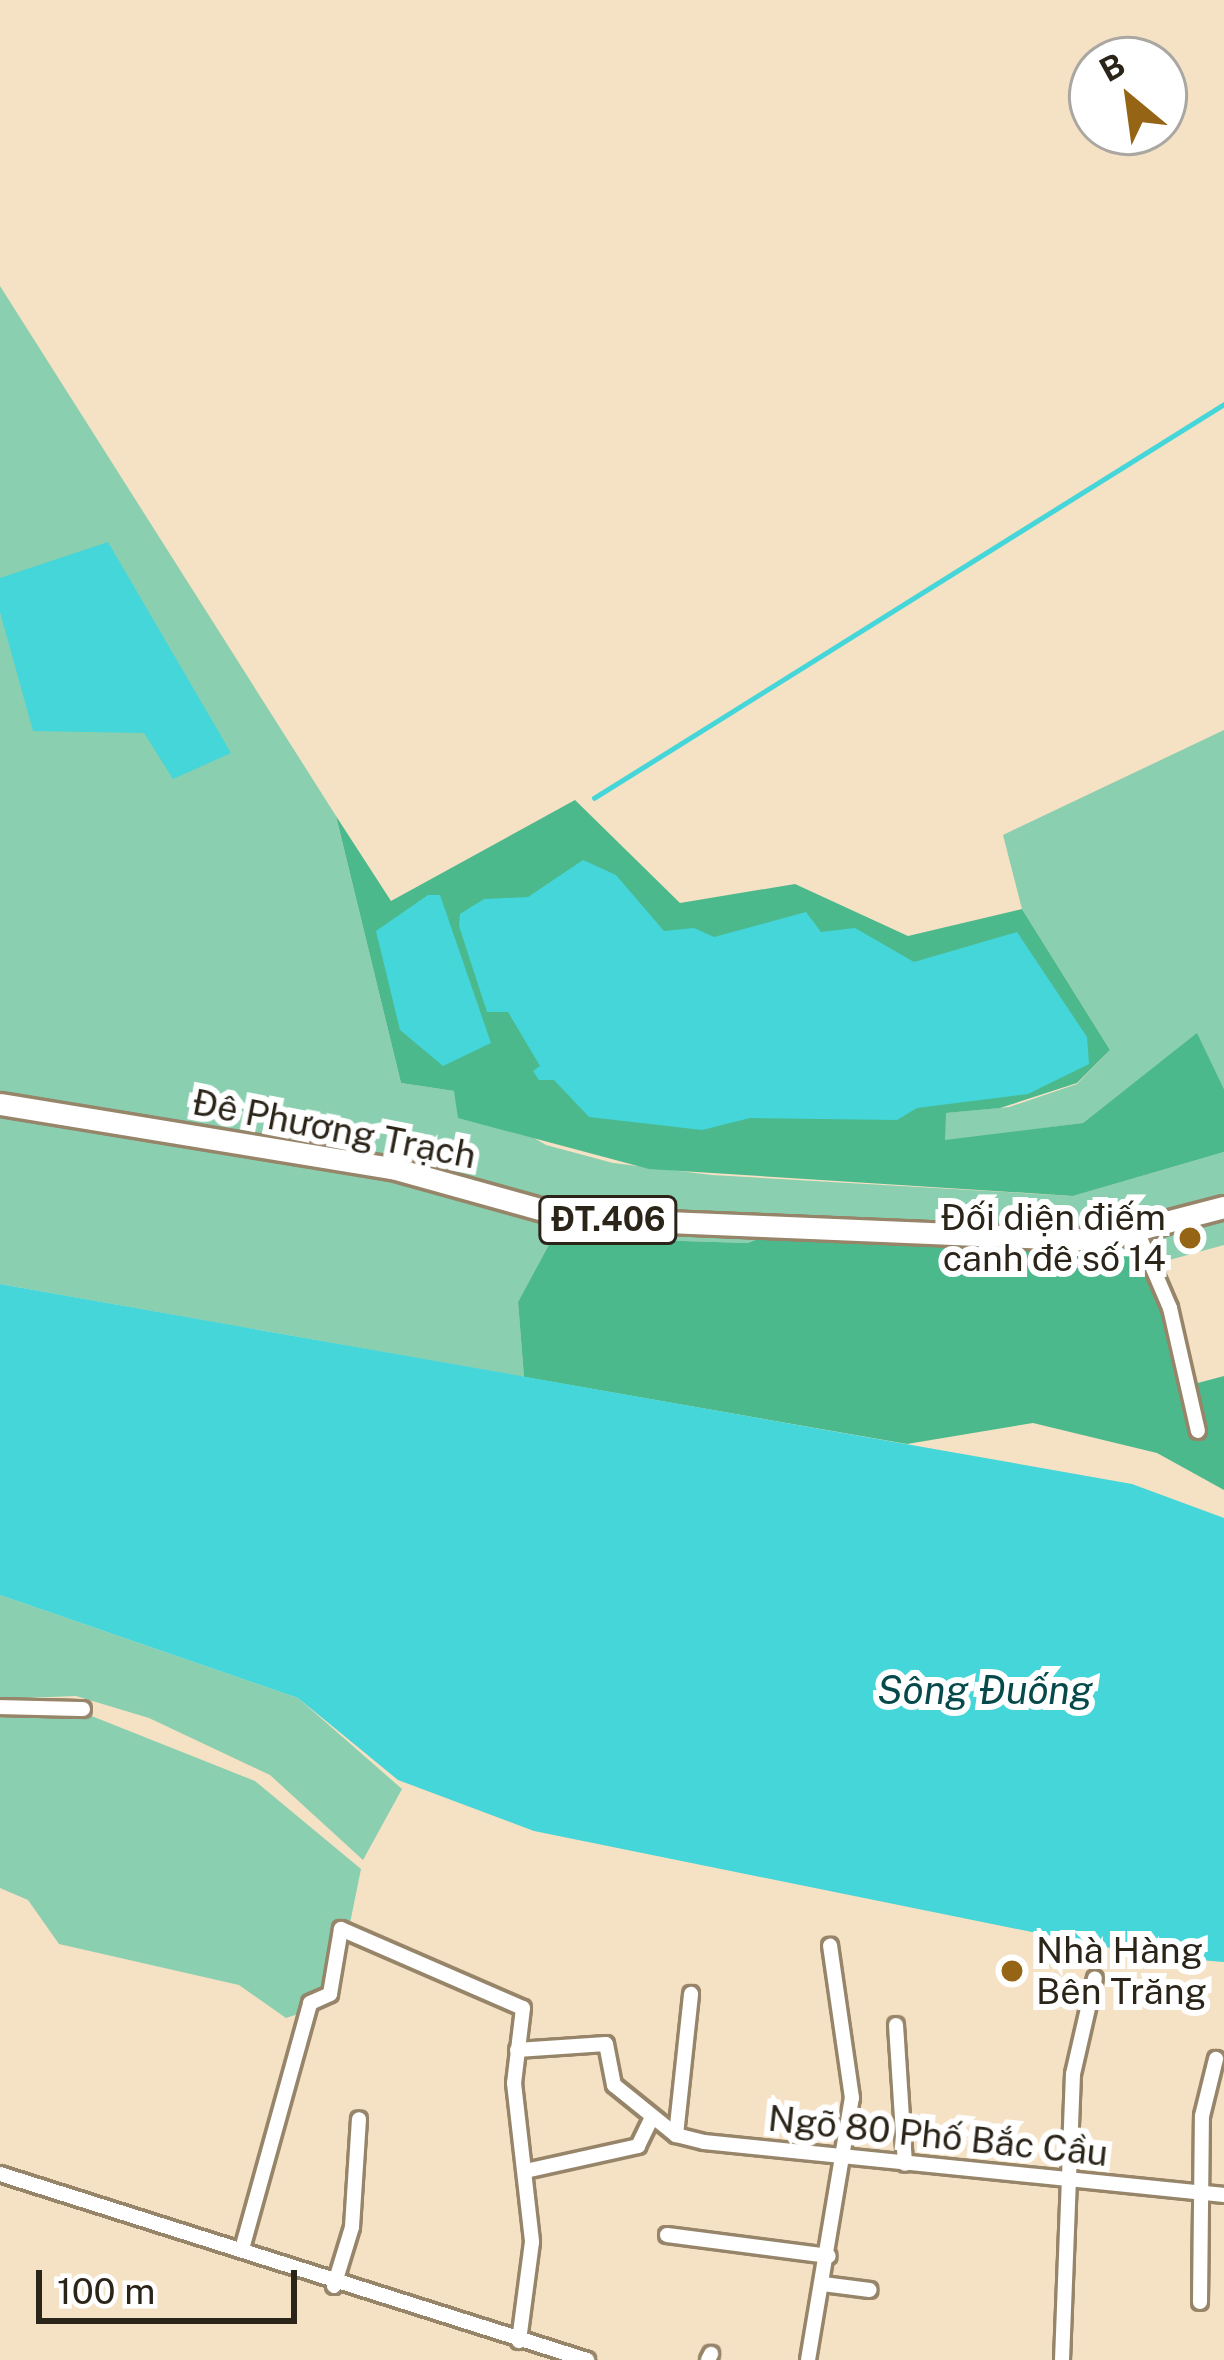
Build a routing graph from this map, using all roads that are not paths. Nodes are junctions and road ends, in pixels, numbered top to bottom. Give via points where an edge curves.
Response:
1 (0, 1104) edge
2 (1224, 1207) edge
3 (1137, 1231) junction
4 (1198, 1431) dead end
5 (0, 1707) edge
6 (83, 1709) dead end
7 (830, 1946) dead end
8 (1095, 1978) dead end
9 (691, 1994) dead end
10 (896, 2025) dead end
11 (517, 2050) junction
12 (1216, 2059) dead end
13 (652, 2119) junction
14 (359, 2120) dead end
15 (676, 2135) junction
16 (846, 2157) junction
17 (904, 2164) junction
18 (530, 2170) junction
19 (0, 2174) edge
20 (1072, 2182) junction
21 (1202, 2193) junction
22 (1224, 2195) edge
23 (668, 2235) dead end
24 (242, 2248) junction
25 (829, 2256) junction
26 (824, 2284) junction
27 (334, 2286) junction
28 (870, 2290) dead end
29 (1200, 2302) dead end
30 (519, 2341) junction
31 (586, 2360) edge
32 (808, 2360) edge
33 (1062, 2360) edge

1 - 3 main road, Đê Phương Trạch / ĐT.406 via 392,1168 572,1218 1097,1240
2 - 3 main road, Đê Phương Trạch / ĐT.406
3 - 4 street via 1170,1307
5 - 6 street
7 - 16 street via 852,2098
8 - 20 street via 1073,2074
9 - 15 street
10 - 17 street
11 - 13 street, Ngõ 80 Phố Bắc Cầu via 606,2044 614,2085
11 - 18 street via 514,2083
11 - 24 street via 523,2008 341,1929 330,1994 310,2003
12 - 21 street via 1202,2116
13 - 15 street, Ngõ 80 Phố Bắc Cầu
13 - 18 street via 638,2146
14 - 27 street via 352,2227
15 - 16 street, Ngõ 80 Phố Bắc Cầu
16 - 17 street, Ngõ 80 Phố Bắc Cầu
16 - 25 street
17 - 20 street, Ngõ 80 Phố Bắc Cầu
18 - 30 street via 532,2242
19 - 24 street
20 - 21 street, Ngõ 80 Phố Bắc Cầu
20 - 33 street
21 - 22 street, Ngõ 80 Phố Bắc Cầu
21 - 29 street
23 - 25 street
24 - 27 street
25 - 26 street
26 - 28 street
26 - 32 street
27 - 30 street
30 - 31 street

